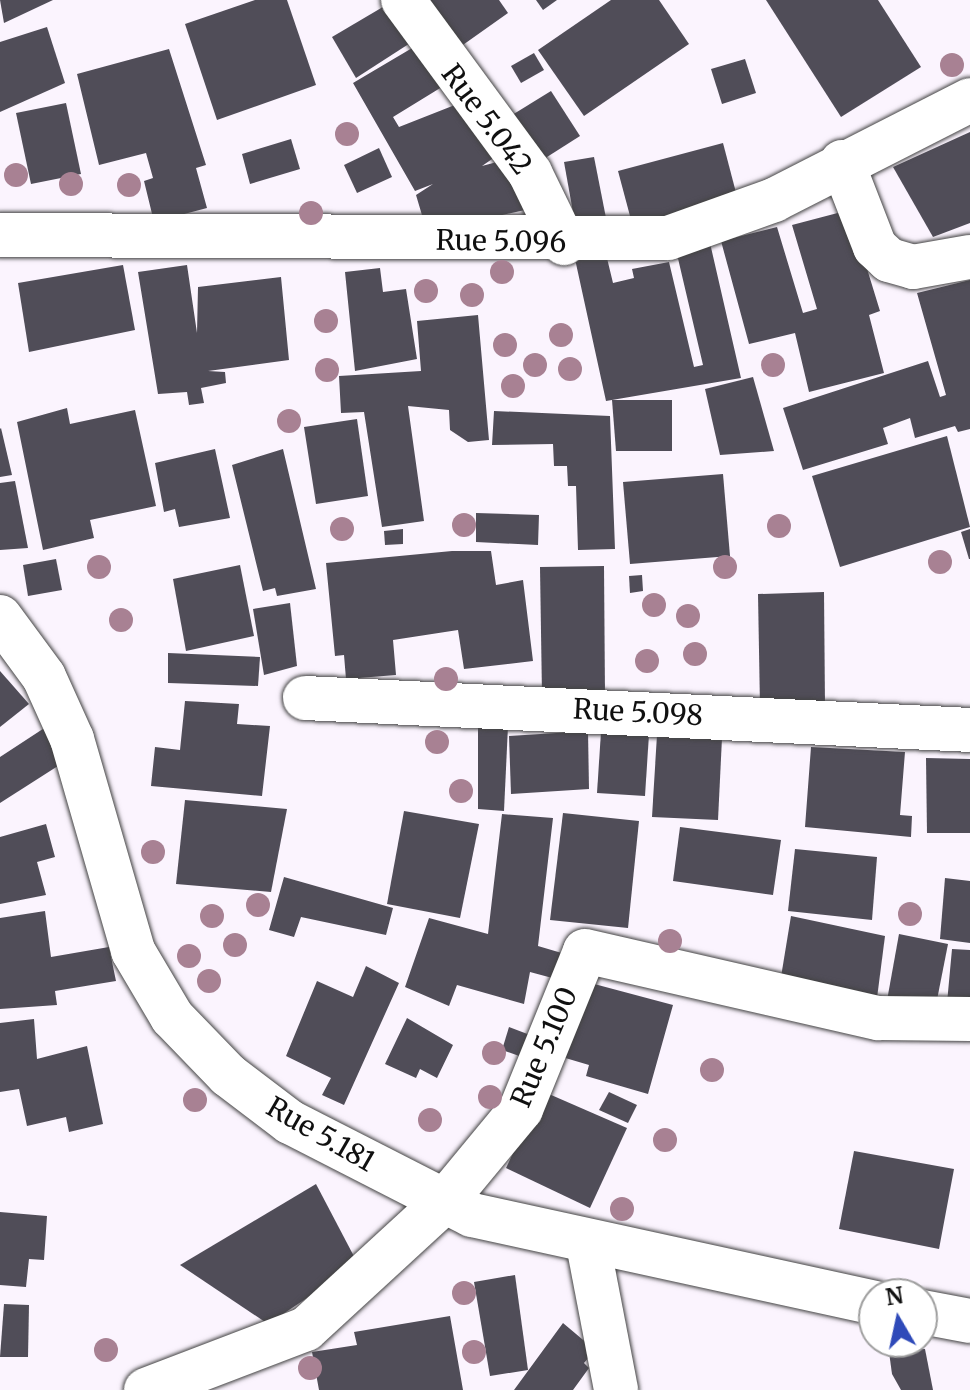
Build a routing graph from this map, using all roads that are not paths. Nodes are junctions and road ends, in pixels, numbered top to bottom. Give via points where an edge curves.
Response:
1 (403, 0) edge
2 (970, 100) edge
3 (842, 162) junction
4 (0, 235) edge
5 (564, 243) junction
6 (970, 257) edge
7 (0, 617) edge
8 (305, 698) dead end
9 (970, 730) edge
10 (970, 1019) edge
11 (445, 1201) junction
12 (588, 1244) junction
13 (858, 1300) edge
14 (938, 1315) edge
15 (970, 1321) edge
16 (146, 1390) edge
17 (616, 1390) edge

1 - 5 street, Rue 5.042 via 530,173
2 - 3 street, Rue 5.096
3 - 5 street, Rue 5.096 via 774,200 668,238
3 - 6 street via 875,247 889,260 913,267
4 - 5 street, Rue 5.096
7 - 11 street, Rue 5.181 via 44,677 72,739 133,951 172,1017 228,1075 290,1122
8 - 9 street, Rue 5.098
10 - 11 street, Rue 5.100 via 878,1018 585,951 521,1109
11 - 12 street, Rue 5.181
11 - 16 street, Rue 5.100 via 306,1329
12 - 13 street, Rue 5.181
12 - 17 street
14 - 15 street

